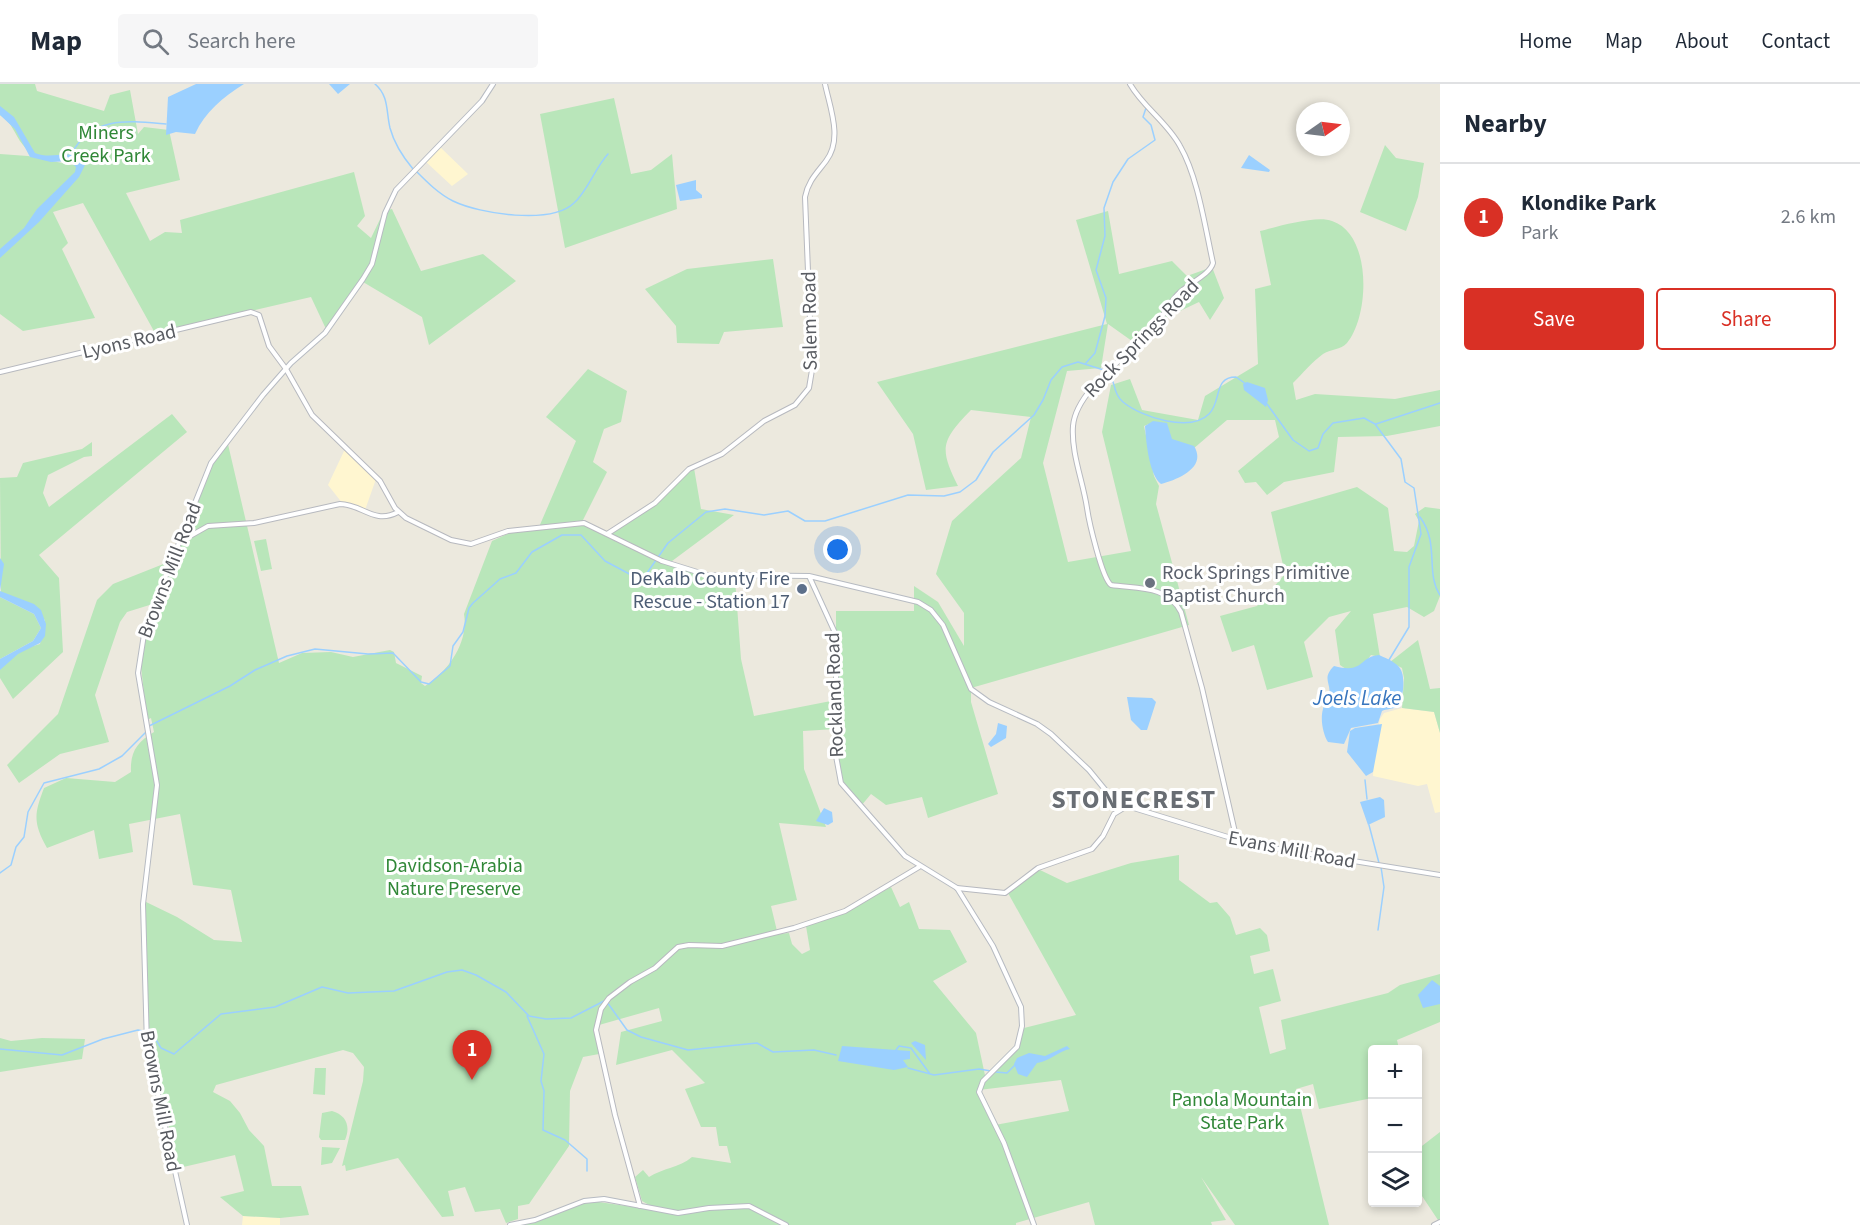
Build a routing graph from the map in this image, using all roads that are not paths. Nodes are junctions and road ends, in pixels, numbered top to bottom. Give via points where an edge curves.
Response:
1 (493, 84) edge
2 (825, 84) edge
3 (1130, 84) edge
4 (286, 369) junction
5 (0, 372) edge
6 (398, 512) junction
7 (607, 534) junction
8 (180, 538) junction
9 (809, 576) junction
10 (1127, 806) junction
11 (1237, 841) junction
12 (919, 867) junction
13 (1440, 875) edge
14 (957, 888) junction
15 (640, 1206) junction
16 (1440, 1222) edge
17 (187, 1225) edge
18 (510, 1225) edge
19 (786, 1225) edge
20 (1034, 1225) edge
21 (1434, 1225) edge

1 - 4 street, Browns Mill Road via 482,101 396,190 368,271 325,333
2 - 7 street, Salem Road via 834,124 834,146 810,181 805,197 812,370 807,393 722,454 689,469 655,502
3 - 11 street, Rock Springs Road via 1168,126 1186,158 1213,263 1208,273 1176,296 1158,323 1080,402 1073,429 1090,532 1109,584 1161,592 1181,612
4 - 5 street, Lyons Road via 269,346 257,314 242,313
4 - 6 street via 312,415 380,481
4 - 8 street, Browns Mill Road via 211,463
6 - 7 street, Evans Mill Road via 452,540 471,544 508,531 577,523
6 - 8 street via 369,516 340,504 254,523 208,526 185,540
7 - 9 street, Evans Mill Road via 662,561 707,575
8 - 17 street, Browns Mill Road via 145,628 138,673 157,791 143,904 147,1045
9 - 10 street, Evans Mill Road via 925,606 946,631 971,689 1052,734 1107,792
9 - 12 street, Rockland Road via 836,635 836,756 841,783 891,843
10 - 11 street, Evans Mill Road
10 - 14 street via 1114,814 1092,849 1038,868 1005,893
11 - 13 street, Evans Mill Road
12 - 14 street, Rockland Road
12 - 15 street via 845,911 820,920 722,946 678,947 655,968 609,998 598,1021 597,1037
14 - 20 street, Rockland Road via 996,950 1022,1007 1022,1031 1015,1052 983,1081 979,1092 1004,1143
15 - 18 street via 617,1200 593,1200
15 - 19 street via 686,1213 749,1206
16 - 21 street

